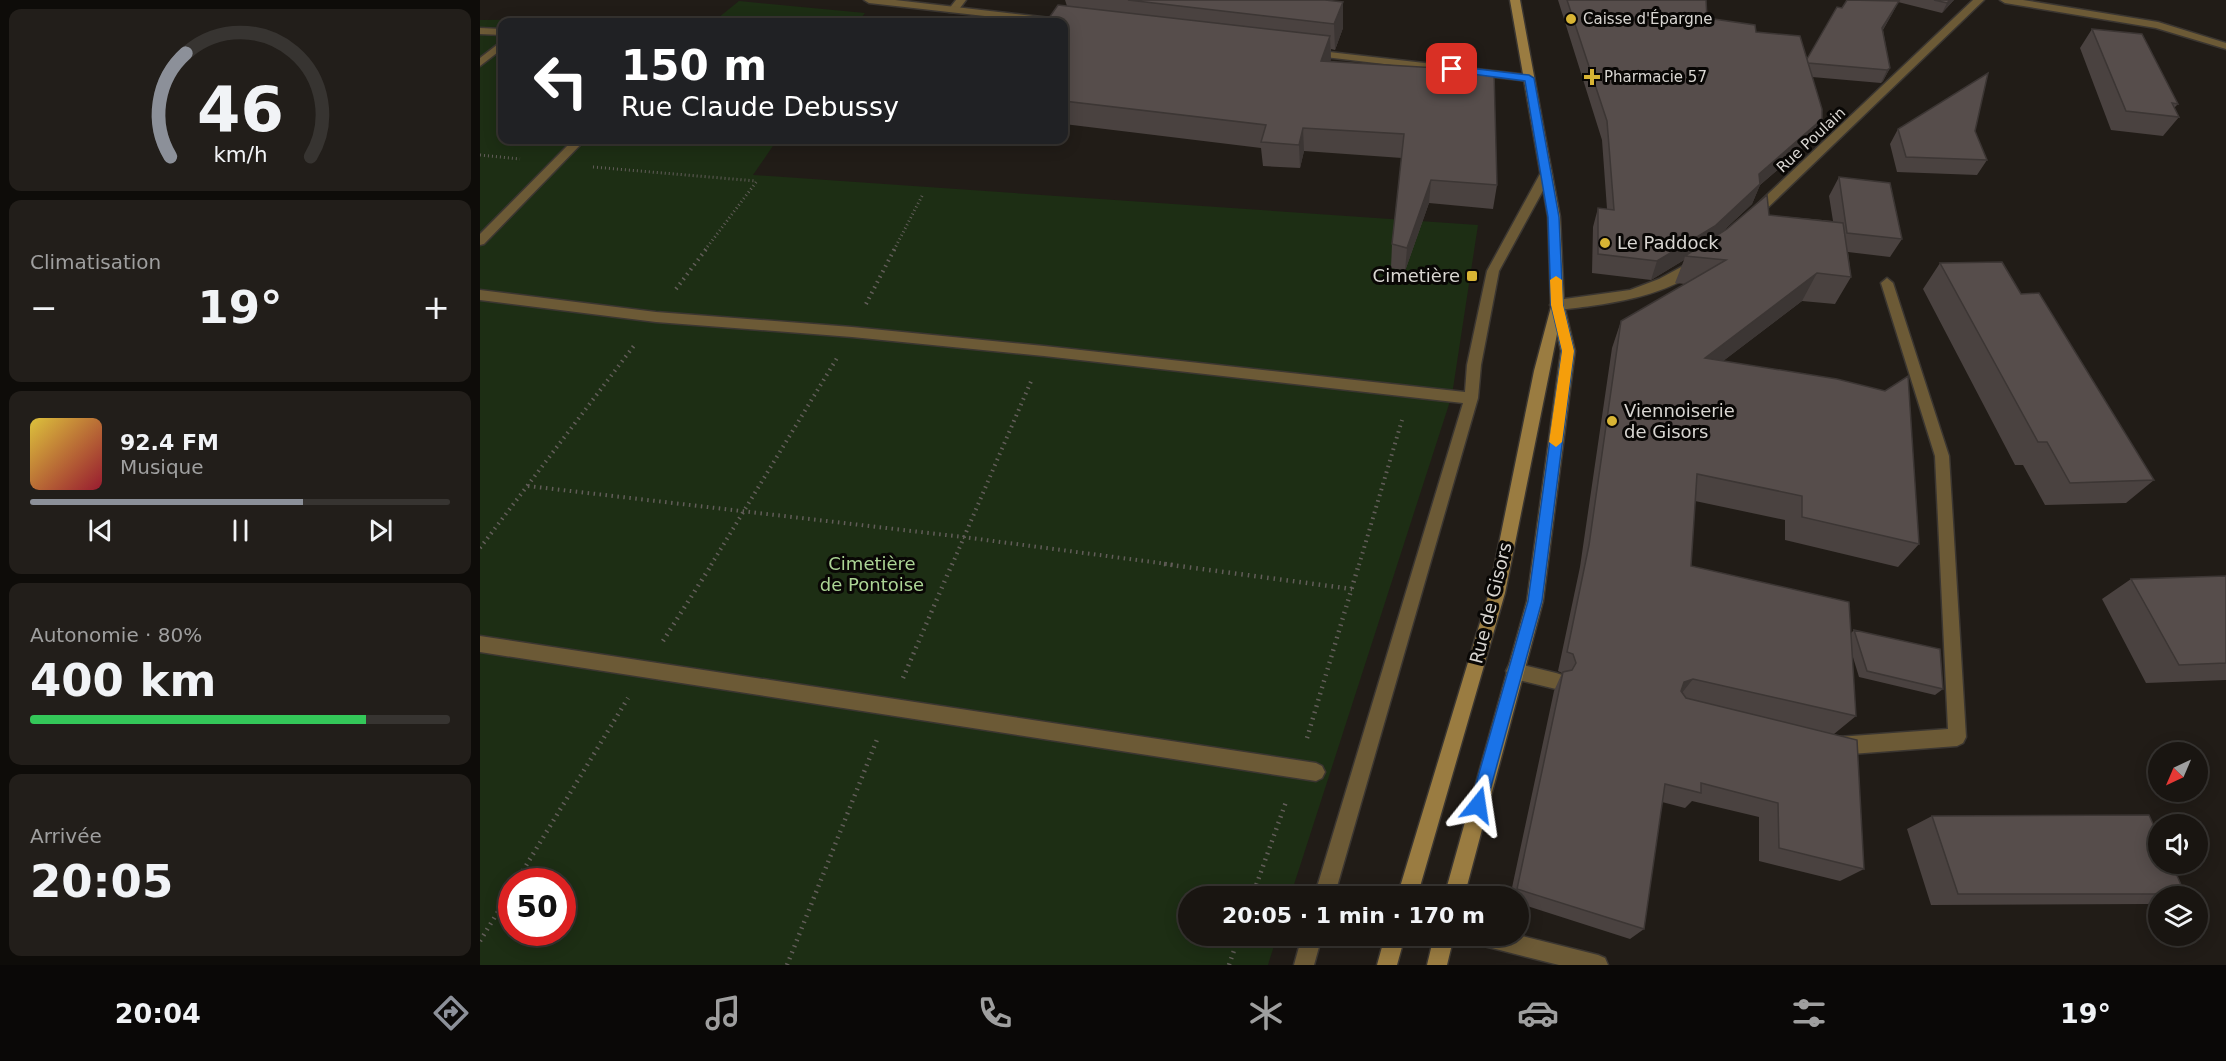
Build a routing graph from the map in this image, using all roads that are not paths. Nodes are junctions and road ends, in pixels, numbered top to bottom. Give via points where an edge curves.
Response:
1 (869, 0) edge
2 (961, 0) edge
3 (1515, 0) edge
4 (1979, 0) edge
5 (2005, 0) edge
6 (953, 10) junction
7 (1024, 18) edge
8 (480, 31) edge
9 (498, 32) edge
10 (2226, 46) edge
11 (498, 47) edge
12 (1300, 52) edge
13 (480, 63) edge
14 (1529, 78) junction
15 (575, 144) edge
16 (1546, 174) junction
17 (1744, 224) edge
18 (480, 241) edge
19 (1703, 258) edge
20 (1887, 283) dead end
21 (480, 295) edge
22 (1557, 305) junction
23 (1471, 398) junction
24 (480, 644) edge
25 (1515, 671) junction
26 (1556, 681) dead end
27 (1828, 743) edge
28 (1316, 772) dead end
29 (1327, 886) edge
30 (1410, 886) edge
31 (1457, 886) edge
32 (1309, 946) edge
33 (1392, 946) edge
34 (1442, 946) edge
35 (1523, 946) edge
36 (1304, 965) edge
37 (1387, 965) edge
38 (1437, 965) edge
39 (1598, 965) edge

1 - 6 street
2 - 6 street
3 - 14 main road, Rue de Gisors
4 - 17 street, Rue Poulain
5 - 10 street via 2158,25
6 - 7 street
8 - 9 street
11 - 13 street
12 - 14 street
14 - 16 main road, Rue de Gisors
15 - 18 street
16 - 22 main road, Rue de Gisors via 1554,217
16 - 23 street via 1493,271
19 - 22 street via 1654,288 1605,302
20 - 27 street via 1942,456 1957,737 1839,746
21 - 23 street via 656,317 1044,351
22 - 25 main road, Rue de Gisors via 1568,351 1535,601
22 - 30 main road, Rue de Gisors via 1497,593
23 - 29 street
24 - 28 street
25 - 26 street
25 - 31 main road, Rue de Gisors
32 - 36 street
33 - 37 main road
34 - 38 main road
35 - 39 street

